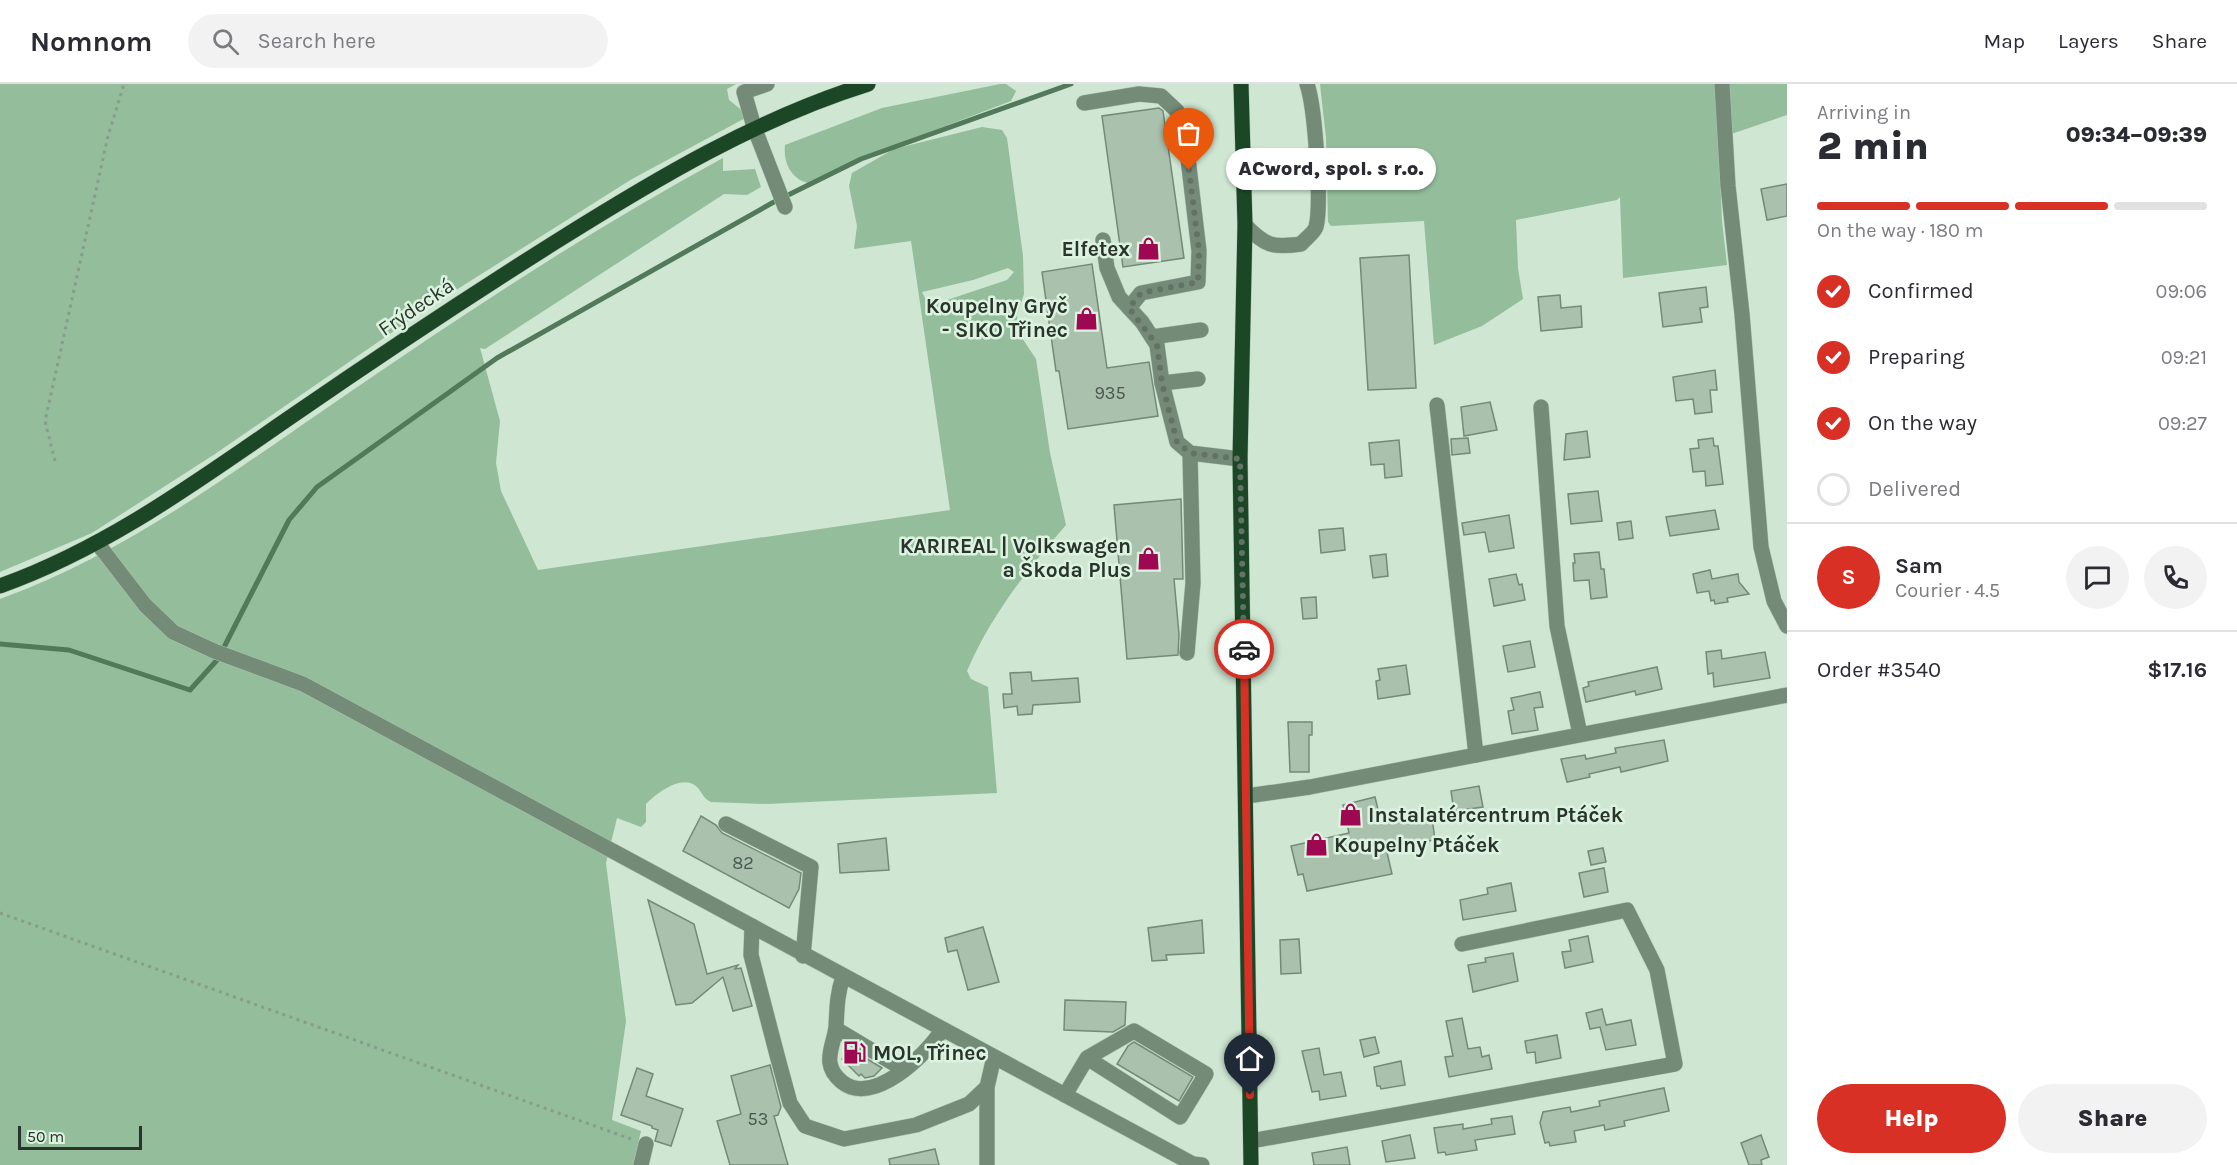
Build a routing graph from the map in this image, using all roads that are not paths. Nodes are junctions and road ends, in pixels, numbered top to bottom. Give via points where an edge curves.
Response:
1 (767, 84) edge
2 (868, 84) edge
3 (1241, 84) edge
4 (1307, 84) edge
5 (1722, 84) edge
6 (1084, 103) dead end
7 (754, 127) junction
8 (785, 207) dead end
9 (1245, 225) junction
10 (1103, 240) dead end
11 (1129, 308) junction
12 (1201, 330) dead end
13 (1152, 338) junction
14 (1198, 379) dead end
15 (1162, 383) junction
16 (1437, 405) dead end
17 (1541, 407) dead end
18 (1190, 453) junction
19 (1240, 459) junction
20 (98, 544) junction
21 (0, 586) edge
22 (1787, 626) edge
23 (1187, 653) dead end
24 (1787, 695) edge
25 (1580, 734) junction
26 (1476, 755) junction
27 (1247, 796) junction
28 (726, 824) dead end
29 (752, 926) junction
30 (1462, 944) dead end
31 (803, 956) junction
32 (843, 977) junction
33 (836, 1029) junction
34 (942, 1030) junction
35 (994, 1057) junction
36 (1087, 1058) junction
37 (903, 1069) junction
38 (987, 1087) junction
39 (1065, 1095) junction
40 (1251, 1141) junction
41 (646, 1144) road end
42 (641, 1165) edge
43 (987, 1165) edge
44 (1202, 1165) edge
45 (1251, 1165) edge

1 - 7 street via 744,92
2 - 7 main road, Frýdecká
3 - 9 main road
4 - 9 street via 1313,109 1318,199 1315,228 1301,244 1276,247 1259,239
5 - 22 street via 1761,547 1774,601
6 - 11 street via 1139,94 1161,96 1177,111 1186,150 1199,251 1198,282 1141,293
7 - 8 street
7 - 20 main road, Frýdecká via 639,189 436,317
9 - 19 main road
10 - 11 street via 1107,268 1119,297
11 - 13 street
12 - 13 street
13 - 15 street via 1157,345
14 - 15 street
15 - 18 street via 1177,442
16 - 26 street
17 - 25 street via 1557,626
18 - 19 street
18 - 23 street via 1193,583
19 - 27 main road
20 - 21 main road, Frýdecká
20 - 29 street via 145,605 173,632 303,684
24 - 25 street
25 - 26 street
26 - 27 street
27 - 40 main road
28 - 31 street via 811,867
29 - 31 street
29 - 38 street via 751,955 777,1055 790,1103 805,1126 844,1139 916,1125 969,1104
30 - 40 street via 1627,910 1657,970 1675,1064
31 - 32 street
32 - 33 street via 836,996
32 - 34 street
33 - 37 street
33 - 37 street via 829,1063 835,1077 848,1087 875,1088
34 - 35 street
34 - 37 street via 929,1050
35 - 38 street
35 - 39 street
36 - 36 street via 1180,1117 1206,1074 1134,1031
36 - 39 street
38 - 43 street
39 - 44 street via 1193,1164
40 - 45 main road
41 - 42 street

